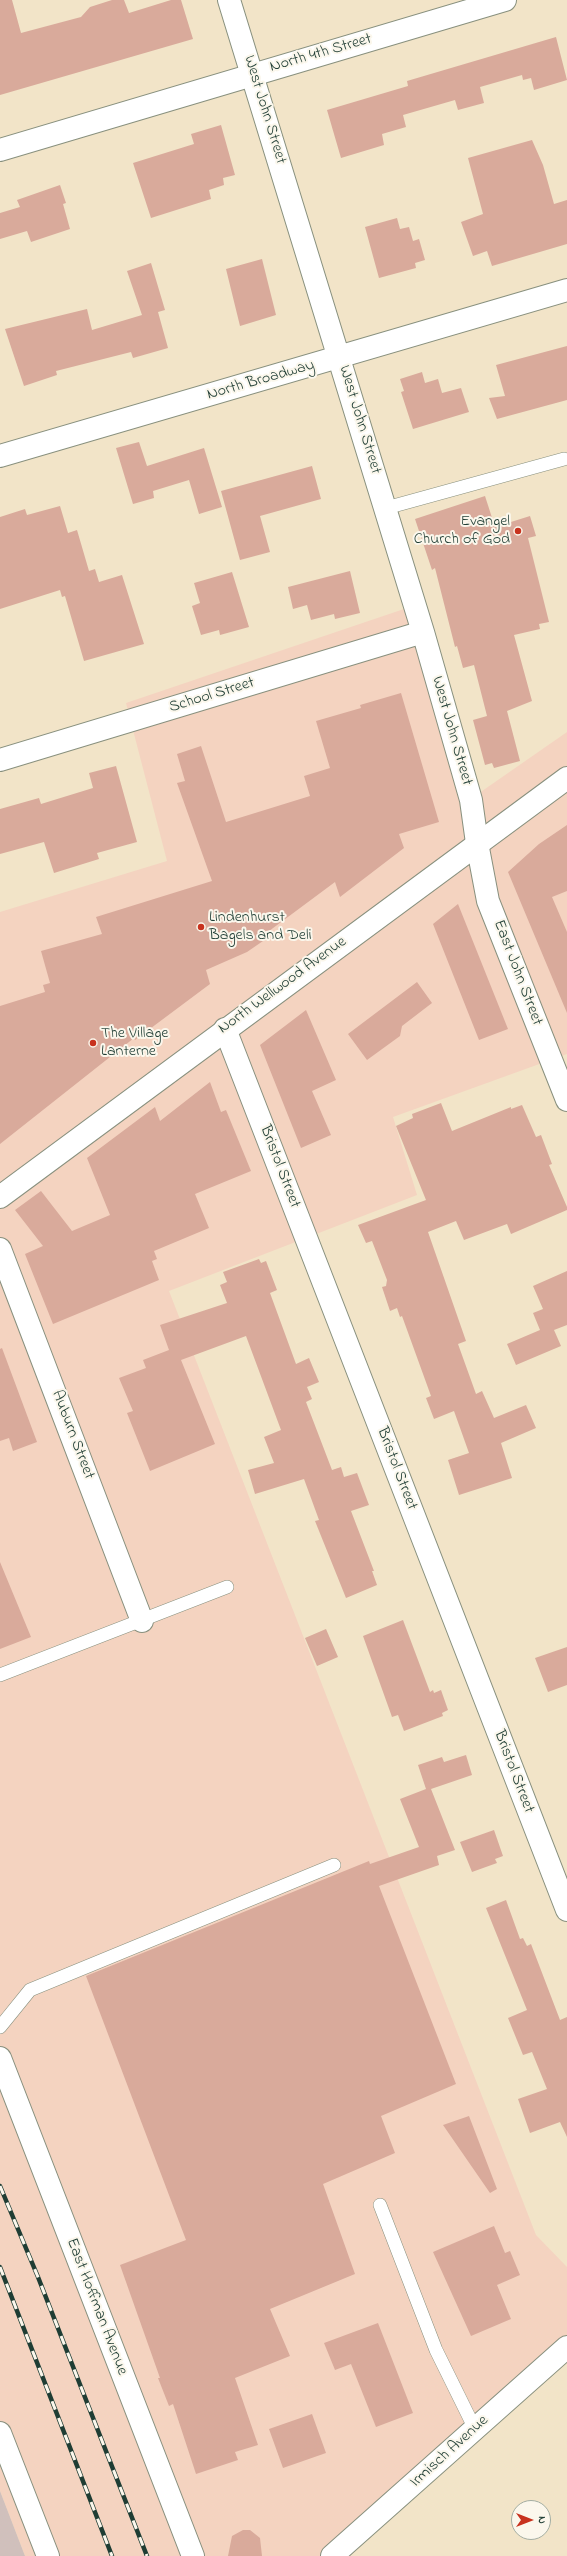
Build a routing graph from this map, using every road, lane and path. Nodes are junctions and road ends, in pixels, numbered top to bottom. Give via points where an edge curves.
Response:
1 (229, 0) edge
2 (505, 0) edge
3 (252, 74) junction
4 (0, 150) edge
5 (567, 290) edge
6 (341, 358) junction
7 (0, 456) edge
8 (564, 459) dead end
9 (386, 508) junction
10 (423, 632) junction
11 (0, 760) edge
12 (567, 778) edge
13 (477, 843) junction
14 (225, 1029) junction
15 (567, 1100) edge
16 (0, 1197) edge
17 (0, 1249) edge
18 (227, 1587) dead end
19 (142, 1621) junction
20 (0, 1675) edge
21 (334, 1865) dead end
22 (567, 1910) edge
23 (0, 2027) edge
24 (0, 2058) edge
25 (380, 2205) dead end
26 (567, 2347) edge
27 (475, 2429) junction
28 (0, 2433) edge
29 (48, 2556) edge
30 (193, 2556) edge
31 (332, 2556) edge

1 - 3 street, West John Street
2 - 3 street, North 4th Street
3 - 4 street, North 4th Street
3 - 6 street, West John Street
5 - 6 street, North Broadway
6 - 7 street, North Broadway
6 - 9 street, West John Street
8 - 9 lane
9 - 10 street, West John Street
10 - 11 street, School Street
10 - 13 street, West John Street via 471,800
12 - 13 street, North Wellwood Avenue
13 - 14 street, North Wellwood Avenue
13 - 15 street, East John Street via 488,901
14 - 16 street, North Wellwood Avenue
14 - 22 street, Bristol Street
17 - 19 street, Auburn Street
18 - 19 lane
19 - 20 lane
21 - 23 lane via 30,1990
24 - 30 street, East Hoffman Avenue
25 - 27 lane via 436,2350
26 - 27 street, Irmisch Avenue
27 - 31 street, Irmisch Avenue
28 - 29 street

